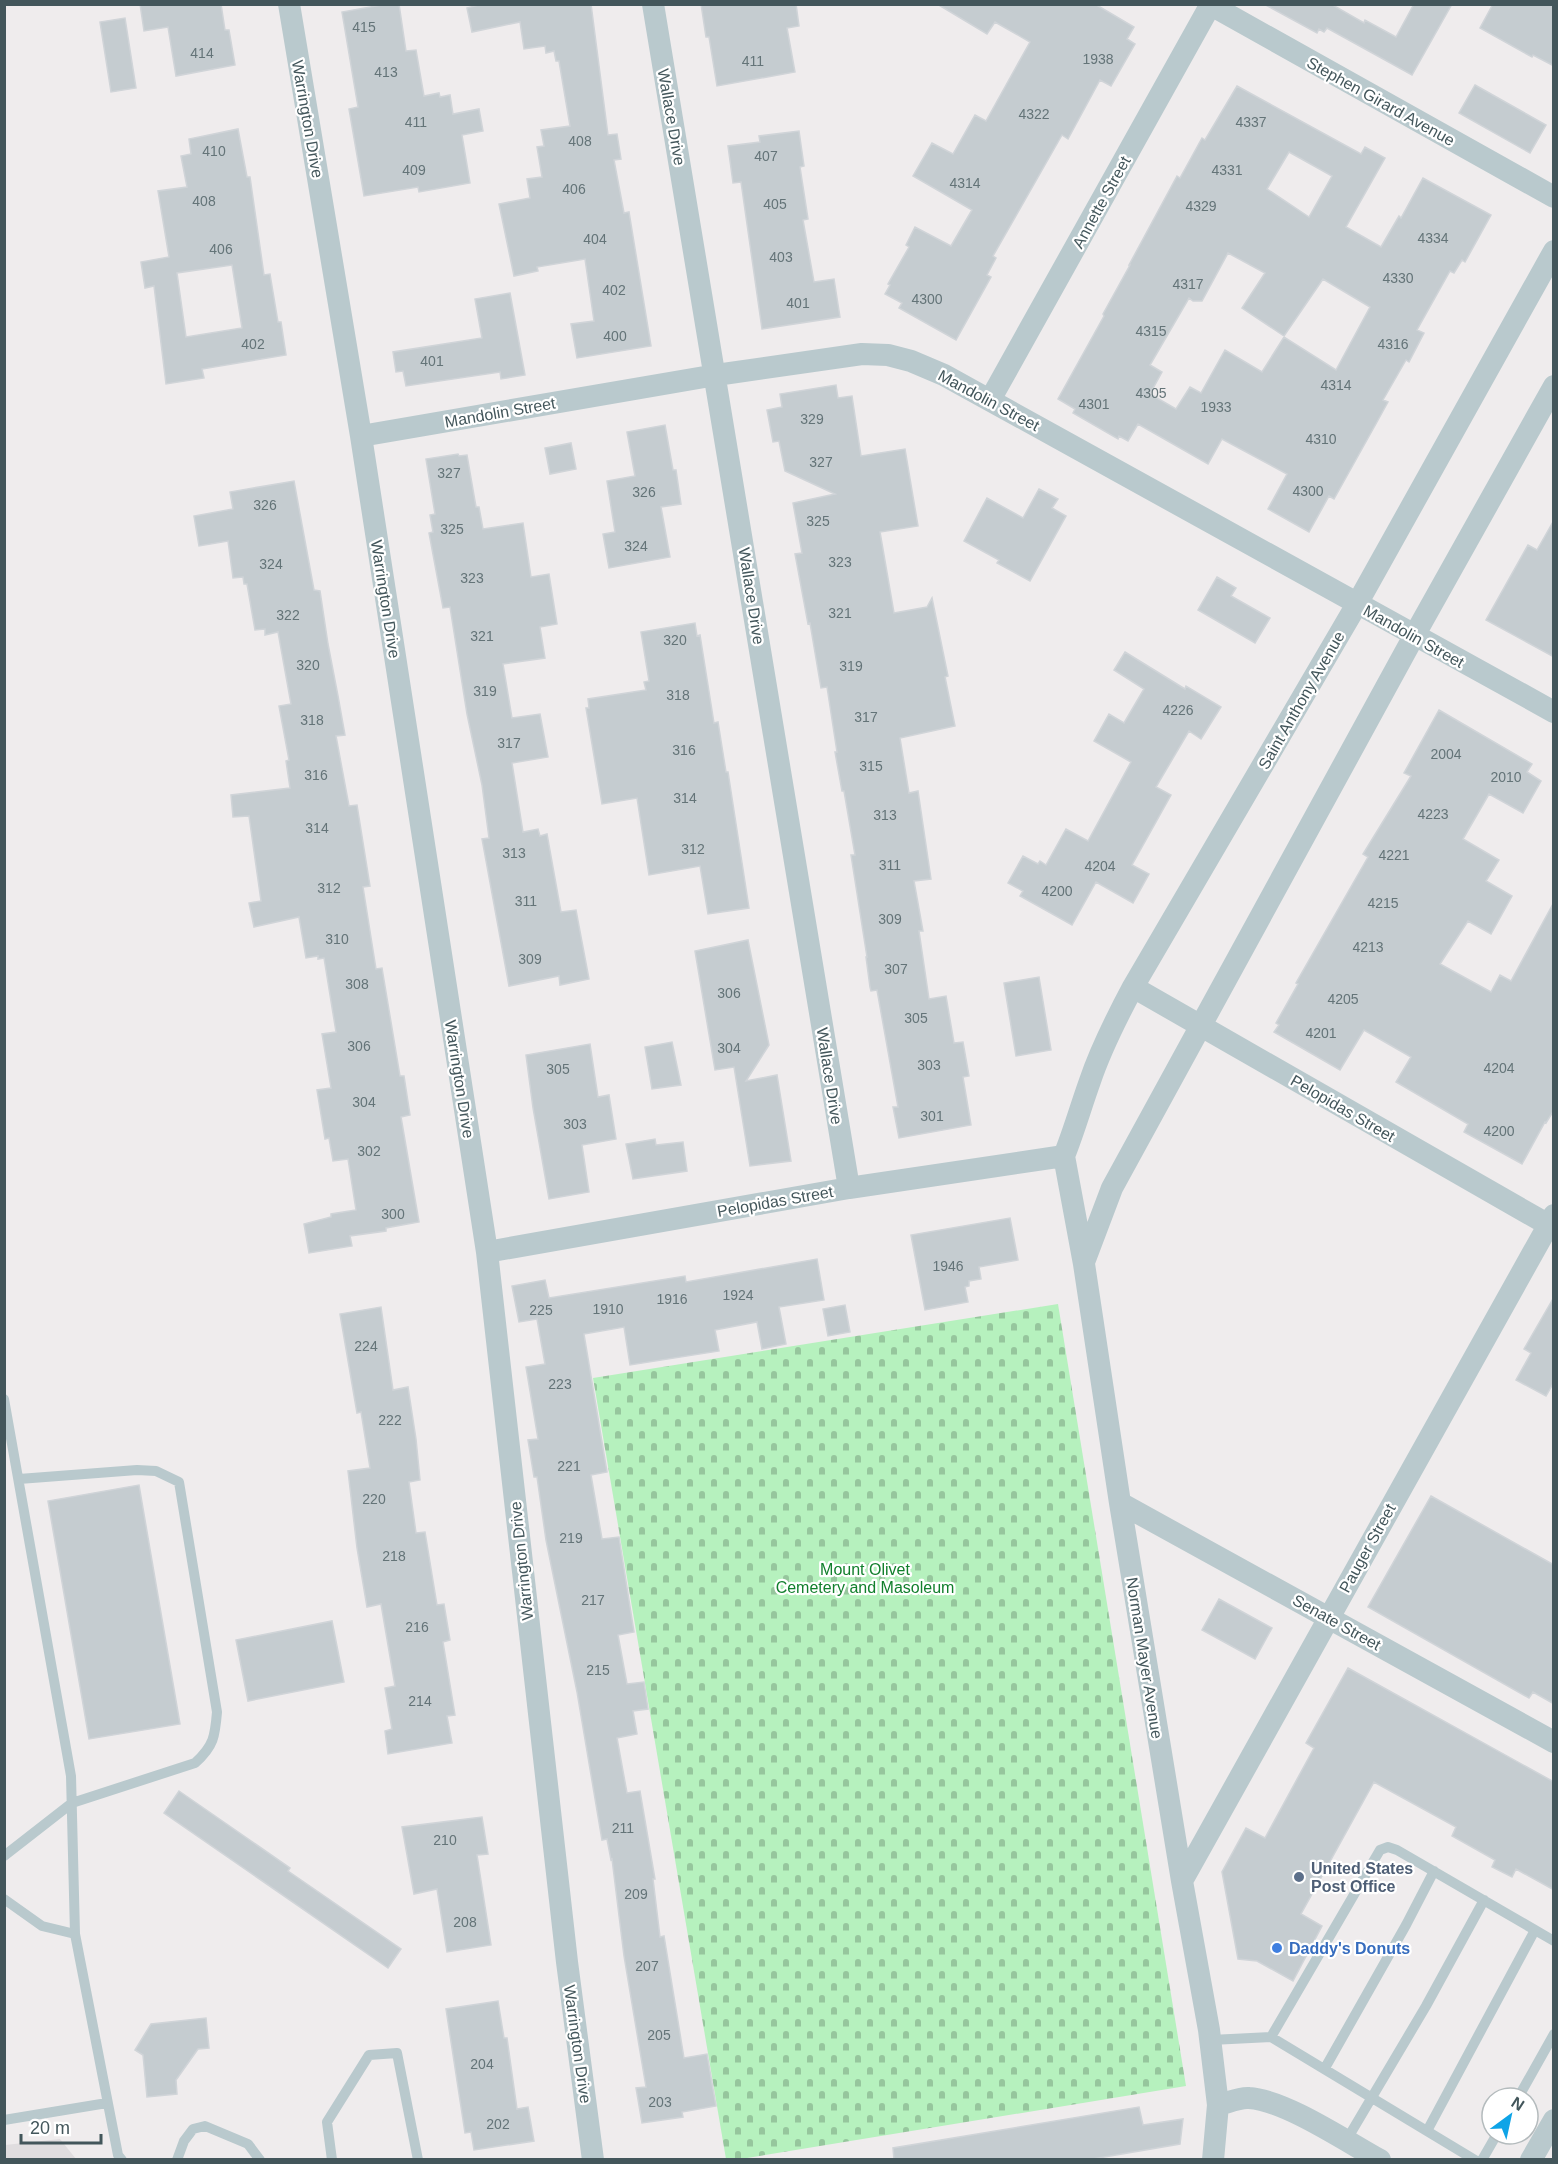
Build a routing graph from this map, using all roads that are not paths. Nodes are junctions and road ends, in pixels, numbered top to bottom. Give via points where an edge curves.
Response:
1 (289, 4) edge
2 (653, 4) edge
3 (1210, 5) edge
4 (1554, 197) edge
5 (1554, 251) edge
6 (716, 375) junction
7 (1554, 386) edge
8 (990, 400) junction
9 (361, 436) junction
10 (1358, 604) junction
11 (1414, 636) junction
12 (1554, 712) edge
13 (1133, 987) junction
14 (1202, 1027) junction
15 (1064, 1156) junction
16 (849, 1188) junction
17 (1552, 1223) edge
18 (487, 1252) junction
19 (1084, 1264) junction
20 (4, 1399) edge
21 (19, 1479) junction
22 (1120, 1503) junction
23 (1329, 1617) junction
24 (1554, 1742) edge
25 (72, 1803) junction
26 (4, 1856) edge
27 (1434, 1871) junction
28 (1182, 1881) junction
29 (4, 1899) edge
30 (1484, 1900) junction
31 (1535, 1930) junction
32 (75, 1934) junction
33 (1554, 1941) edge
34 (1554, 2034) edge
35 (1271, 2037) junction
36 (1211, 2040) junction
37 (1325, 2068) junction
38 (1525, 2086) edge
39 (1371, 2097) junction
40 (107, 2103) junction
41 (1218, 2105) junction
42 (4, 2120) edge
43 (1554, 2120) edge
44 (1427, 2131) junction
45 (1346, 2141) junction
46 (1490, 2146) edge
47 (1379, 2159) edge
48 (122, 2160) edge
49 (177, 2160) edge
50 (260, 2160) edge
51 (332, 2160) edge
52 (418, 2160) edge
53 (593, 2160) edge
54 (1213, 2160) edge
55 (1475, 2160) edge
56 (1482, 2160) edge
57 (1531, 2160) edge

1 - 9 street, Warrington Drive
2 - 6 street, Wallace Drive
3 - 4 street, Stephen Girard Avenue
3 - 8 street, Annette Street
5 - 10 street, Saint Anthony Avenue
6 - 8 street, Mandolin Street via 862,354 888,355 944,375
6 - 9 street, Mandolin Street
6 - 16 street, Wallace Drive
7 - 11 street
8 - 10 street, Mandolin Street
9 - 18 street, Warrington Drive
10 - 11 street, Mandolin Street
10 - 13 street, Saint Anthony Avenue
11 - 12 street, Mandolin Street
11 - 14 street
13 - 14 street, Pelopidas Street
13 - 15 street, Saint Anthony Avenue via 1090,1080
14 - 17 street, Pelopidas Street
14 - 19 street via 1112,1188
15 - 16 street, Pelopidas Street
15 - 19 street, Norman Mayer Avenue
16 - 18 street, Pelopidas Street
17 - 23 street, Pauger Street
18 - 53 street, Warrington Drive
19 - 22 street, Norman Mayer Avenue
20 - 21 lane
21 - 25 lane via 71,1776
21 - 25 lane via 137,1470 156,1471 179,1482 217,1712 215,1735 208,1751 195,1763
22 - 23 street, Senate Street
22 - 28 street, Norman Mayer Avenue
23 - 24 street, Senate Street
23 - 28 street, Pauger Street
25 - 26 lane
25 - 32 lane
27 - 30 lane
27 - 35 lane via 1397,1850 1380,1850
27 - 37 lane
28 - 36 street, Norman Mayer Avenue
29 - 32 lane via 42,1926
30 - 31 lane
30 - 39 lane
31 - 33 lane
31 - 44 lane
32 - 40 lane
34 - 38 lane
35 - 36 lane
35 - 37 lane
36 - 41 street, Norman Mayer Avenue
37 - 39 lane
39 - 44 lane
39 - 45 lane
40 - 42 lane
40 - 48 lane
41 - 45 street via 1246,2097 1266,2100
41 - 54 street, Norman Mayer Avenue
43 - 57 street
44 - 55 lane
45 - 47 street
46 - 56 lane
49 - 50 lane via 193,2129 205,2126 248,2144
51 - 52 lane via 327,2122 369,2055 397,2053

